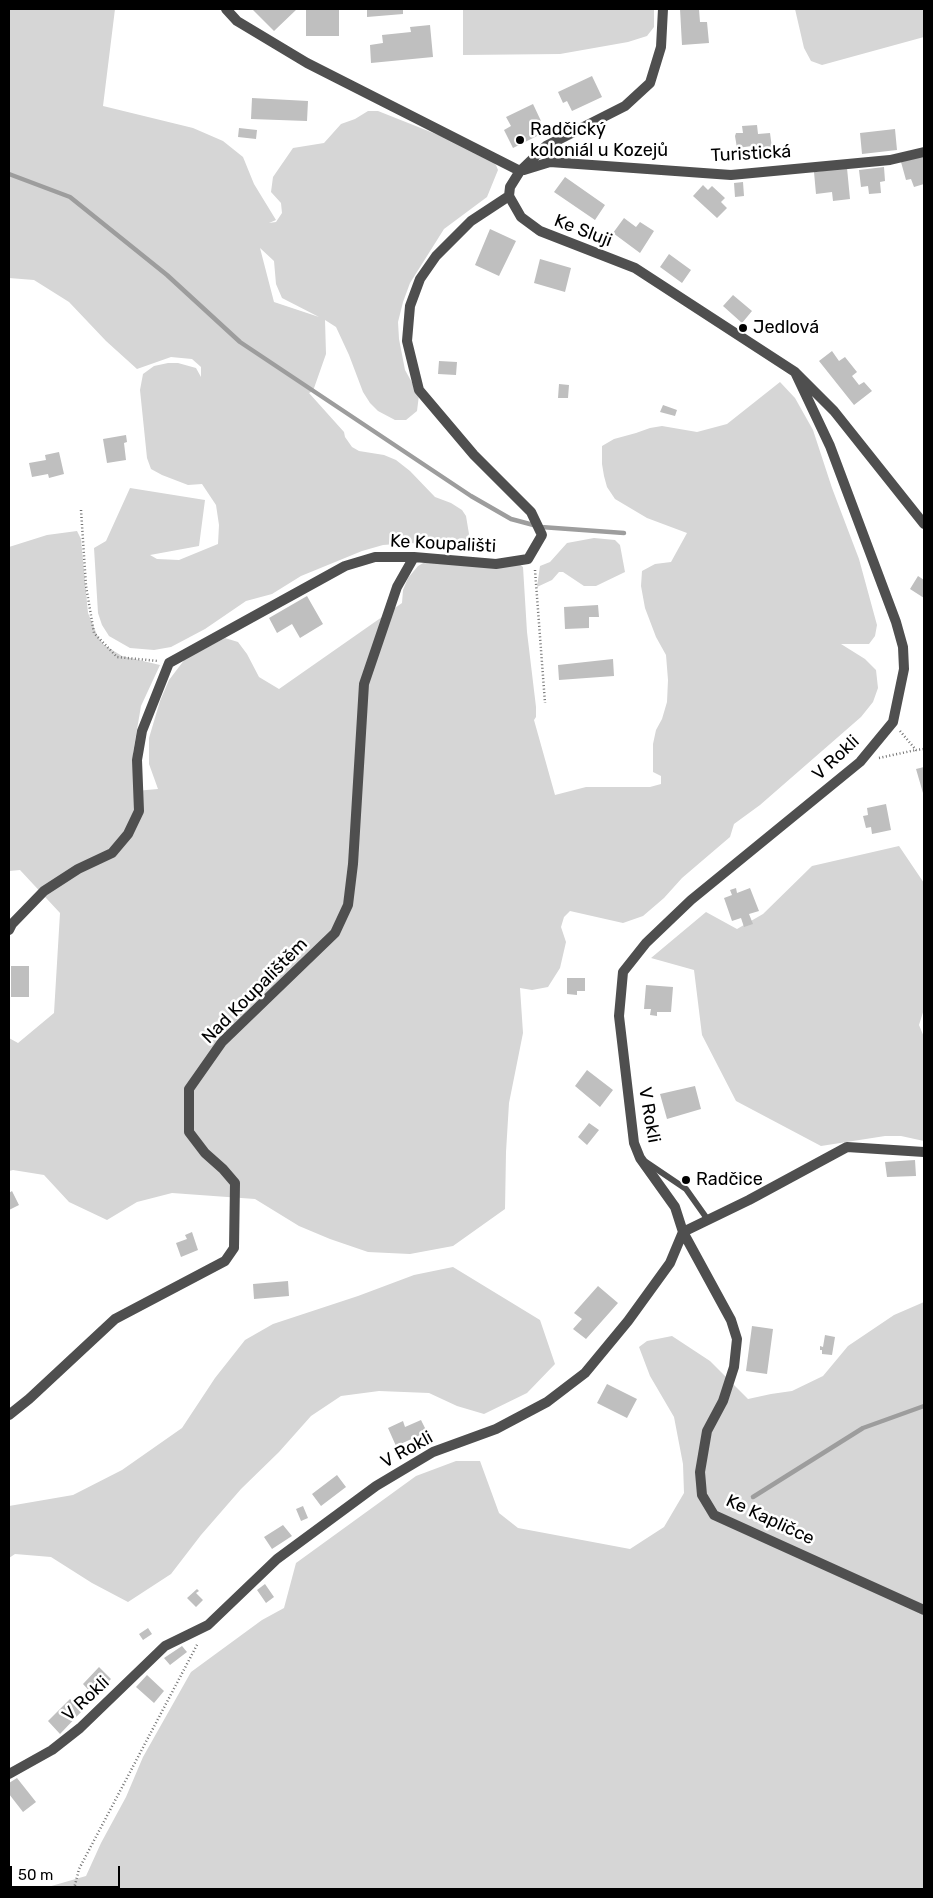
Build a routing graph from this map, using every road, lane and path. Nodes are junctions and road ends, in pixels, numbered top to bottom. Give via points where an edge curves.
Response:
1 (226, 9) edge
2 (663, 9) edge
3 (924, 152) edge
4 (520, 171) junction
5 (509, 196) junction
6 (795, 372) junction
7 (81, 510) dead end
8 (924, 524) edge
9 (533, 550) junction
10 (414, 557) junction
11 (169, 663) junction
12 (545, 703) dead end
13 (893, 722) junction
14 (924, 749) edge
15 (916, 750) junction
16 (860, 762) junction
17 (9, 930) edge
18 (924, 1152) edge
19 (640, 1158) junction
20 (708, 1220) junction
21 (683, 1232) junction
22 (9, 1414) edge
23 (924, 1610) edge
24 (208, 1625) junction
25 (9, 1774) edge
26 (74, 1889) edge

1 - 4 street via 237,21 308,63
2 - 4 street via 661,47 650,83 625,106 546,146
3 - 4 street, Turistická via 890,160 731,175 550,162
4 - 5 street via 510,187
5 - 6 street, Ke Sluji via 521,217 540,231 635,268
5 - 9 street via 471,221 436,256 420,279 410,306 407,341 419,390 474,455 531,512 542,535
6 - 8 street, Ke Sluji via 834,411
6 - 13 street, V Rokli via 830,446 903,647 904,669
7 - 11 path via 86,586 94,633 117,657
9 - 10 street, Ke Koupališti via 528,560 496,564
9 - 12 path
10 - 11 street, Ke Koupališti via 375,557 345,566
10 - 22 street, Nad Koupalištěm via 397,586 364,684 348,905 335,933 222,1042 190,1089 189,1132 235,1183 234,1248 225,1261 115,1319
11 - 17 street via 142,731 137,760 139,811 128,834 112,853 78,869 44,891
13 - 15 path
13 - 16 street, V Rokli
14 - 15 path
15 - 16 path
16 - 19 street, V Rokli via 691,900 646,943 623,972 619,1016 634,1143
18 - 20 street via 847,1147
19 - 20 lane via 686,1189
19 - 21 street, V Rokli via 675,1207
20 - 21 street
21 - 23 street, Ke Kapličce via 731,1320 737,1339 734,1367 723,1401 707,1431 700,1472 702,1495 714,1516
21 - 24 street, V Rokli via 670,1263 628,1321 584,1373 547,1402 496,1429 433,1452 376,1486 277,1559
24 - 25 street, V Rokli via 165,1646 80,1728 52,1750
24 - 26 path via 80,1869

